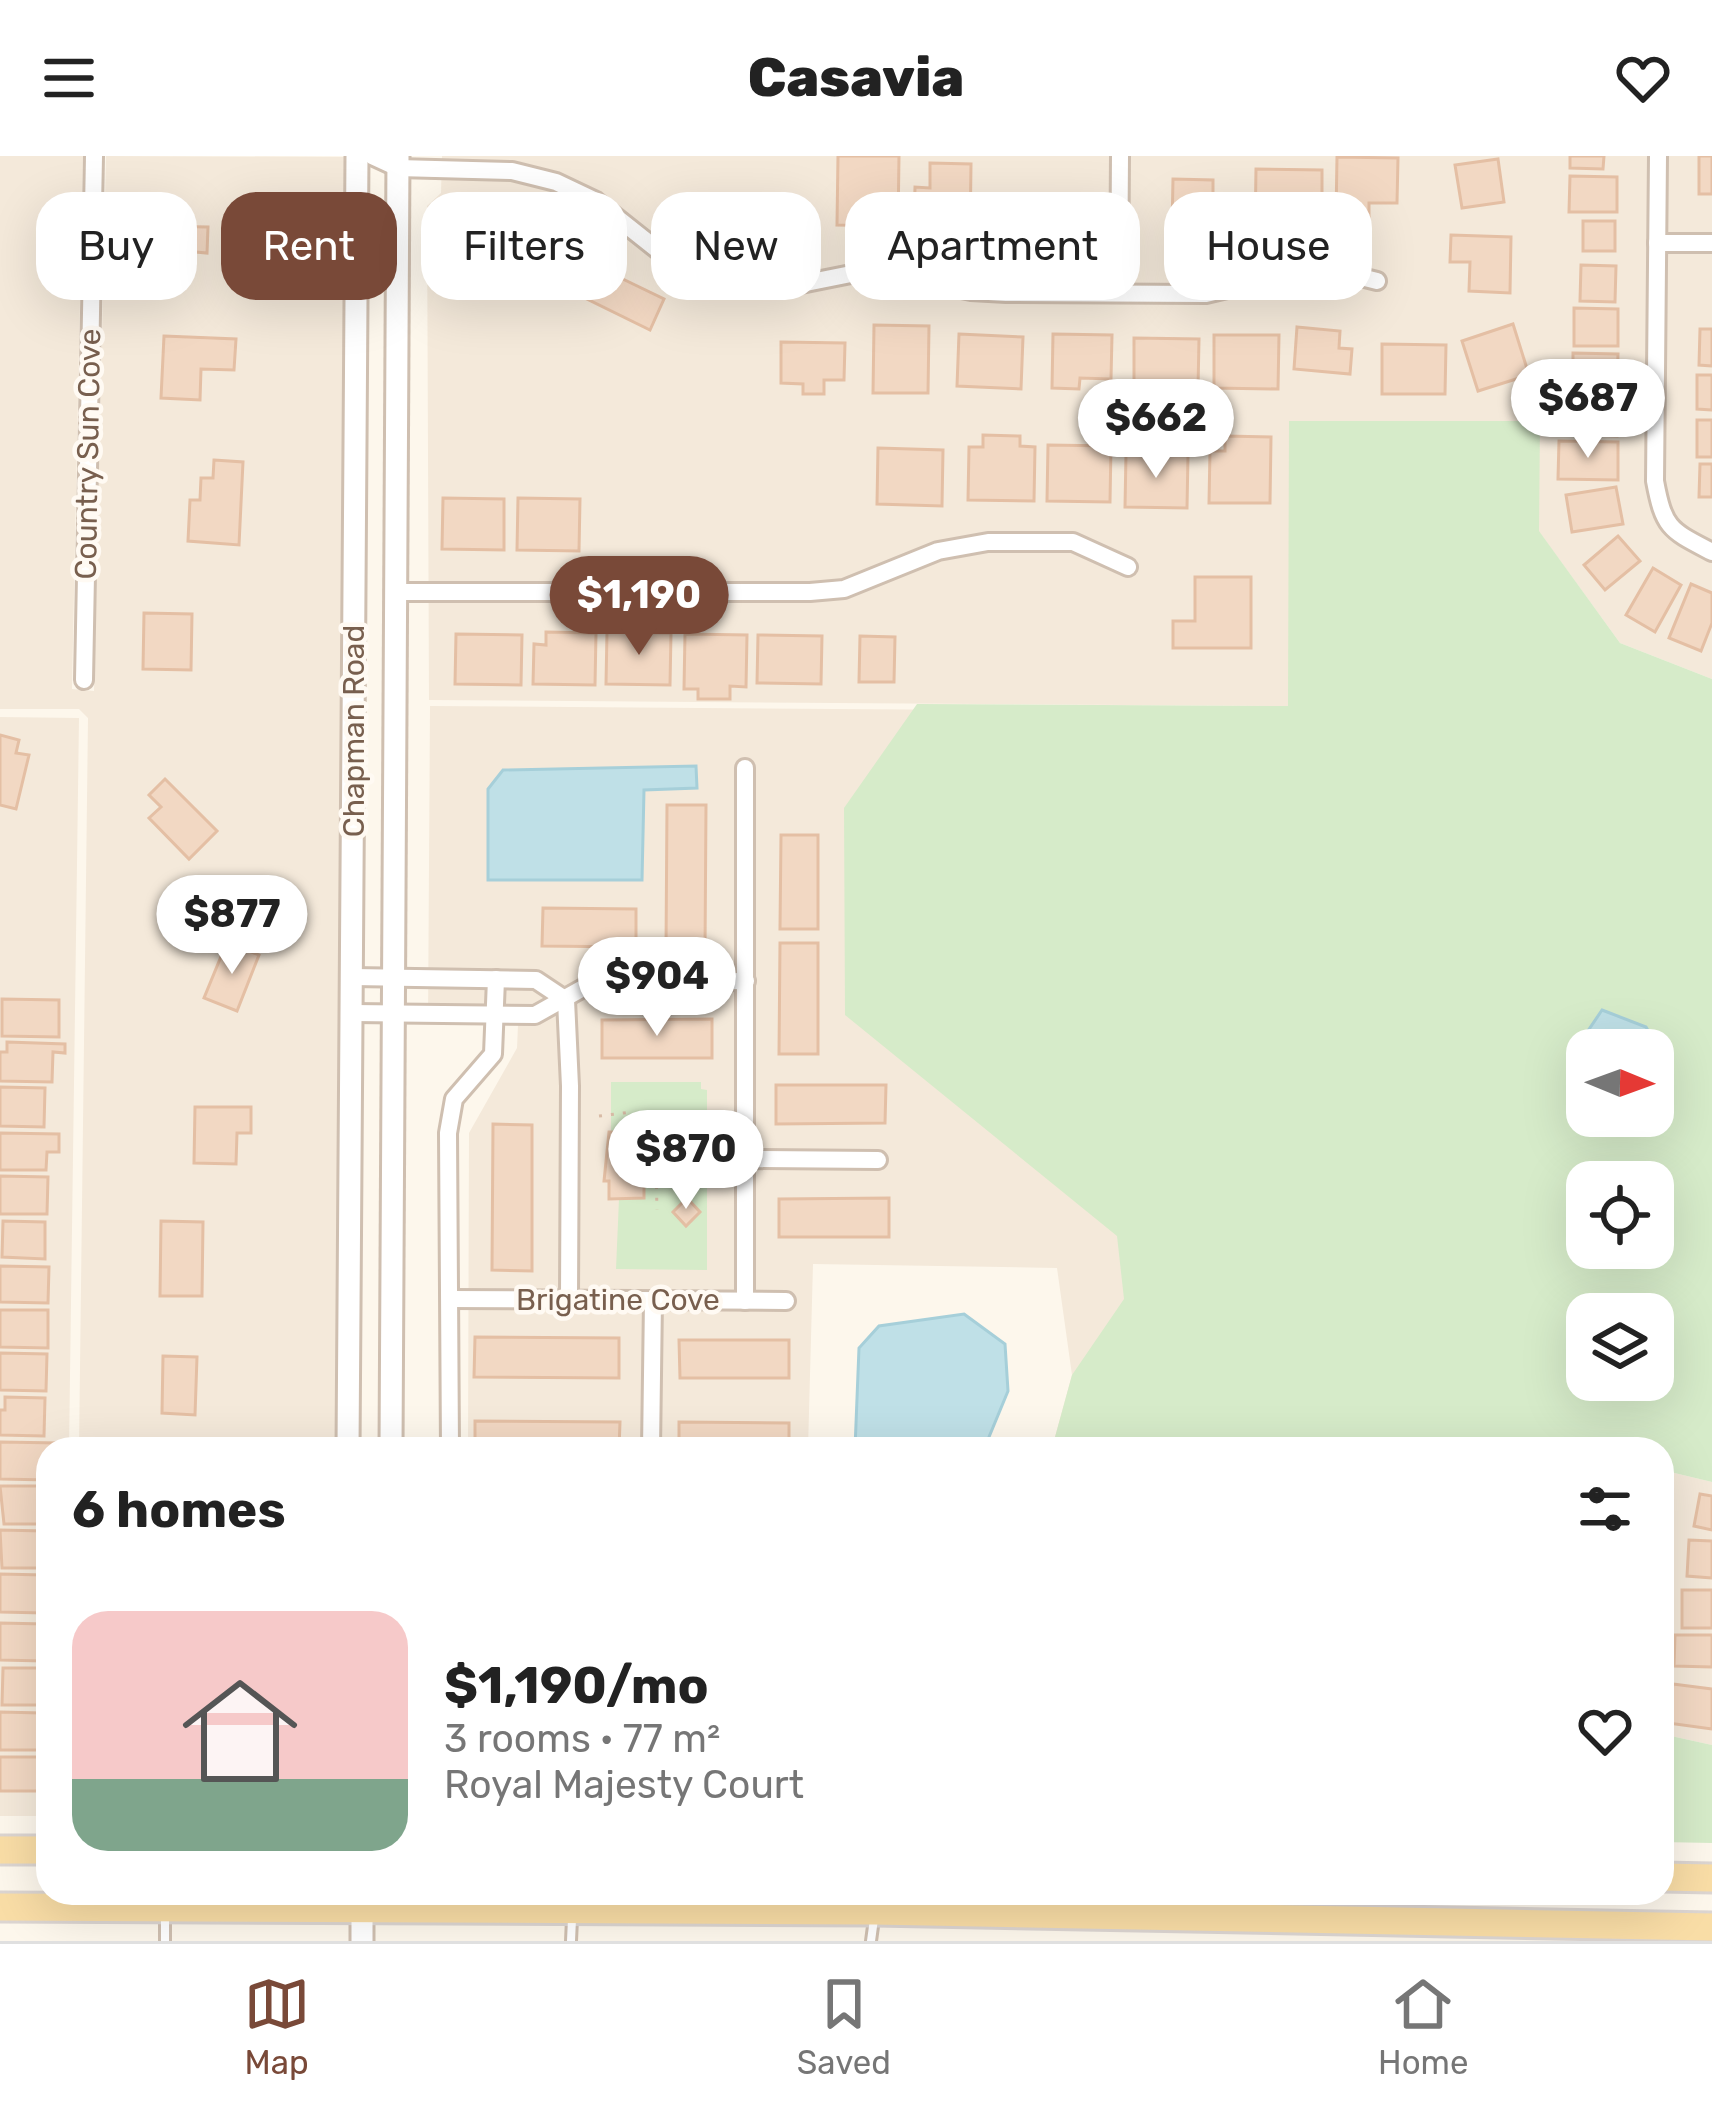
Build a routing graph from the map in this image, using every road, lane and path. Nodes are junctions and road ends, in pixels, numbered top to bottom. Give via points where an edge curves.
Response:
1 (94, 156) edge
2 (357, 156) edge
3 (372, 156) edge
4 (1120, 156) edge
5 (1658, 156) edge
6 (398, 162) edge
7 (1120, 192) edge
8 (1657, 243) junction
9 (1712, 243) edge
10 (845, 275) edge
11 (1377, 280) dead end
12 (1140, 292) edge
13 (1712, 552) edge
14 (1128, 567) dead end
15 (395, 592) junction
16 (84, 680) dead end
17 (745, 768) dead end
18 (353, 977) junction
19 (392, 977) junction
20 (496, 979) junction
21 (746, 981) junction
22 (566, 1000) junction
23 (496, 1012) junction
24 (352, 1013) junction
25 (392, 1013) junction
26 (599, 1116) dead end
27 (746, 1159) junction
28 (878, 1160) dead end
29 (657, 1172) junction
30 (713, 1172) dead end
31 (657, 1210) dead end
32 (569, 1298) junction
33 (450, 1299) junction
34 (653, 1300) junction
35 (745, 1300) junction
36 (786, 1301) dead end
37 (349, 1437) edge
38 (391, 1437) edge
39 (450, 1437) edge
40 (651, 1437) edge
41 (0, 1850) edge
42 (36, 1850) edge
43 (1674, 1877) edge
44 (1712, 1878) edge
45 (224, 1905) edge
46 (363, 1905) edge
47 (486, 1905) edge
48 (0, 1907) edge
49 (165, 1908) junction
50 (573, 1910) junction
51 (875, 1911) junction
52 (1712, 1927) edge
53 (165, 1941) edge
54 (362, 1941) edge
55 (571, 1941) edge
56 (871, 1941) edge

1 - 16 street, Country Sun Cove
2 - 18 street, Chapman Road
3 - 6 street
4 - 7 street
5 - 8 street
6 - 10 street via 556,182 714,281 786,287
6 - 15 street, Chapman Road
8 - 9 street
8 - 13 street via 1654,481 1662,519
11 - 12 street via 1321,267 1206,294
14 - 15 street via 1073,542 988,542 938,551 844,589 811,592
15 - 19 street, Chapman Road
17 - 21 street
18 - 19 street
18 - 24 street, Chapman Road
19 - 20 street
19 - 25 street, Chapman Road
20 - 22 street via 536,980
20 - 23 street
21 - 22 street via 592,983
21 - 27 street
22 - 23 street via 535,1015
22 - 32 street
23 - 25 street
23 - 33 street via 493,1054 454,1099 448,1133
24 - 25 street
24 - 37 street, Chapman Road
25 - 38 street, Chapman Road
26 - 29 path via 646,1117 655,1126
27 - 28 street
27 - 35 street
29 - 30 path
29 - 31 path
32 - 33 street, Brigatine Cove
32 - 34 street, Brigatine Cove
33 - 39 street
34 - 35 street, Brigatine Cove
34 - 40 street
35 - 36 street, Brigatine Cove
41 - 42 main road
43 - 44 main road
45 - 49 main road
46 - 54 street
47 - 50 main road
48 - 49 main road
49 - 53 lane
50 - 51 main road
50 - 55 lane
51 - 52 main road
51 - 56 lane

